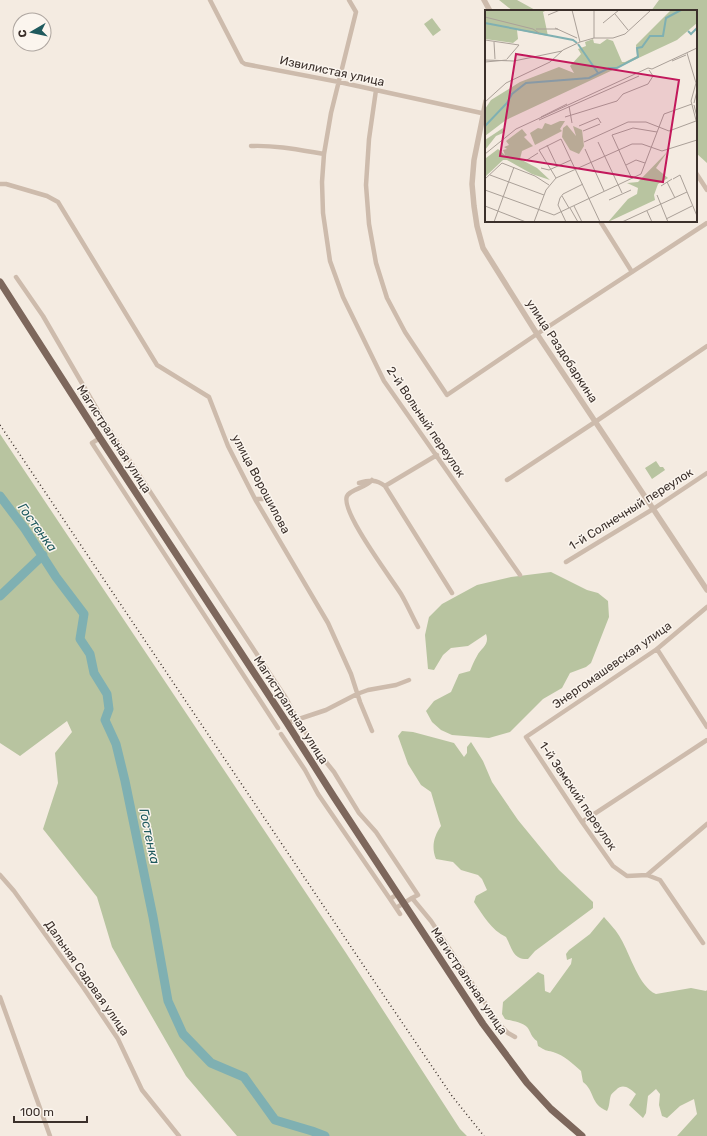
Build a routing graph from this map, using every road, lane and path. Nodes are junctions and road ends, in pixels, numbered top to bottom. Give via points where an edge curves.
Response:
1 (210, 0) edge
2 (349, 0) edge
3 (484, 0) edge
4 (489, 10) edge
5 (340, 82) junction
6 (376, 90) junction
7 (485, 113) edge
8 (251, 146) dead end
9 (324, 154) junction
10 (697, 175) edge
11 (0, 184) edge
12 (707, 190) edge
13 (601, 222) edge
14 (707, 223) edge
15 (632, 272) junction
16 (16, 276) dead end
17 (0, 282) edge
18 (537, 334) junction
19 (707, 346) edge
20 (595, 422) junction
21 (100, 438) junction
22 (436, 455) junction
23 (707, 473) edge
24 (372, 480) junction
25 (507, 480) dead end
26 (359, 483) dead end
27 (385, 486) junction
28 (254, 499) junction
29 (263, 499) dead end
30 (653, 509) junction
31 (566, 562) dead end
32 (520, 575) dead end
33 (707, 590) edge
34 (452, 593) dead end
35 (707, 607) edge
36 (418, 627) dead end
37 (657, 649) junction
38 (409, 680) dead end
39 (357, 694) junction
40 (297, 719) junction
41 (287, 723) junction
42 (707, 727) edge
43 (278, 728) dead end
44 (372, 731) dead end
45 (281, 734) dead end
46 (526, 737) joint
47 (707, 740) edge
48 (582, 822) junction
49 (707, 824) edge
50 (0, 875) edge
51 (647, 875) junction
52 (398, 894) junction
53 (412, 898) junction
54 (390, 899) junction
55 (404, 903) junction
56 (396, 908) junction
57 (400, 914) dead end
58 (703, 943) dead end
59 (0, 997) edge
60 (515, 1036) dead end
61 (50, 1136) edge
62 (179, 1136) edge
63 (582, 1136) edge

1 - 5 street, Извилистая улица via 245,64
2 - 5 street, 2-й Вольный переулок via 356,12
3 - 4 street
5 - 6 street, Извилистая улица
5 - 9 street, 2-й Вольный переулок via 331,113
6 - 7 street, Извилистая улица
6 - 18 street via 366,185 369,224 376,263 387,298 405,332 447,395
7 - 18 street, улица Раздобаркина via 474,160 472,184 477,226 483,248
8 - 9 street via 285,147
9 - 22 street, 2-й Вольный переулок via 323,213 330,261 342,297 384,381
10 - 12 street
11 - 28 street, улица Ворошилова via 47,196 60,205 157,365 209,397 228,446
13 - 15 street
14 - 15 street
15 - 18 street
16 - 40 street via 43,316 105,423 286,698
17 - 21 main road, Магистральная улица
18 - 20 street, улица Раздобаркина
19 - 20 street
20 - 25 street
20 - 30 street, улица Раздобаркина
21 - 41 main road, Магистральная улица
21 - 43 street via 92,443
22 - 27 street
22 - 32 street, 2-й Вольный переулок
23 - 30 street, 1-й Солнечный переулок
24 - 26 street
24 - 27 street
24 - 36 street via 369,484 349,493 346,498 348,509 402,595
27 - 34 street
28 - 29 street
28 - 39 street, улица Ворошилова via 328,623 351,674
30 - 31 street, 1-й Солнечный переулок
30 - 33 street, улица Раздобаркина
35 - 37 street, Энергомашевская улица
37 - 42 street
37 - 46 street, Энергомашевская улица
38 - 39 street
39 - 40 street via 326,710
39 - 44 street, улица Ворошилова
40 - 41 street
40 - 53 street via 418,895
41 - 52 main road, Магистральная улица
45 - 54 street via 318,794
46 - 48 street, 1-й Земский переулок
47 - 48 street
48 - 51 street, 1-й Земский переулок via 613,866 627,876
49 - 51 street
50 - 62 street, Дальняя Садовая улица via 83,987 118,1039 142,1090
51 - 58 street via 660,880
52 - 54 street
52 - 55 main road, Магистральная улица
53 - 55 street
53 - 60 street via 431,921 499,1024
54 - 56 street
55 - 56 street
55 - 63 main road, Магистральная улица via 506,1056 551,1109
56 - 57 street
59 - 61 street

